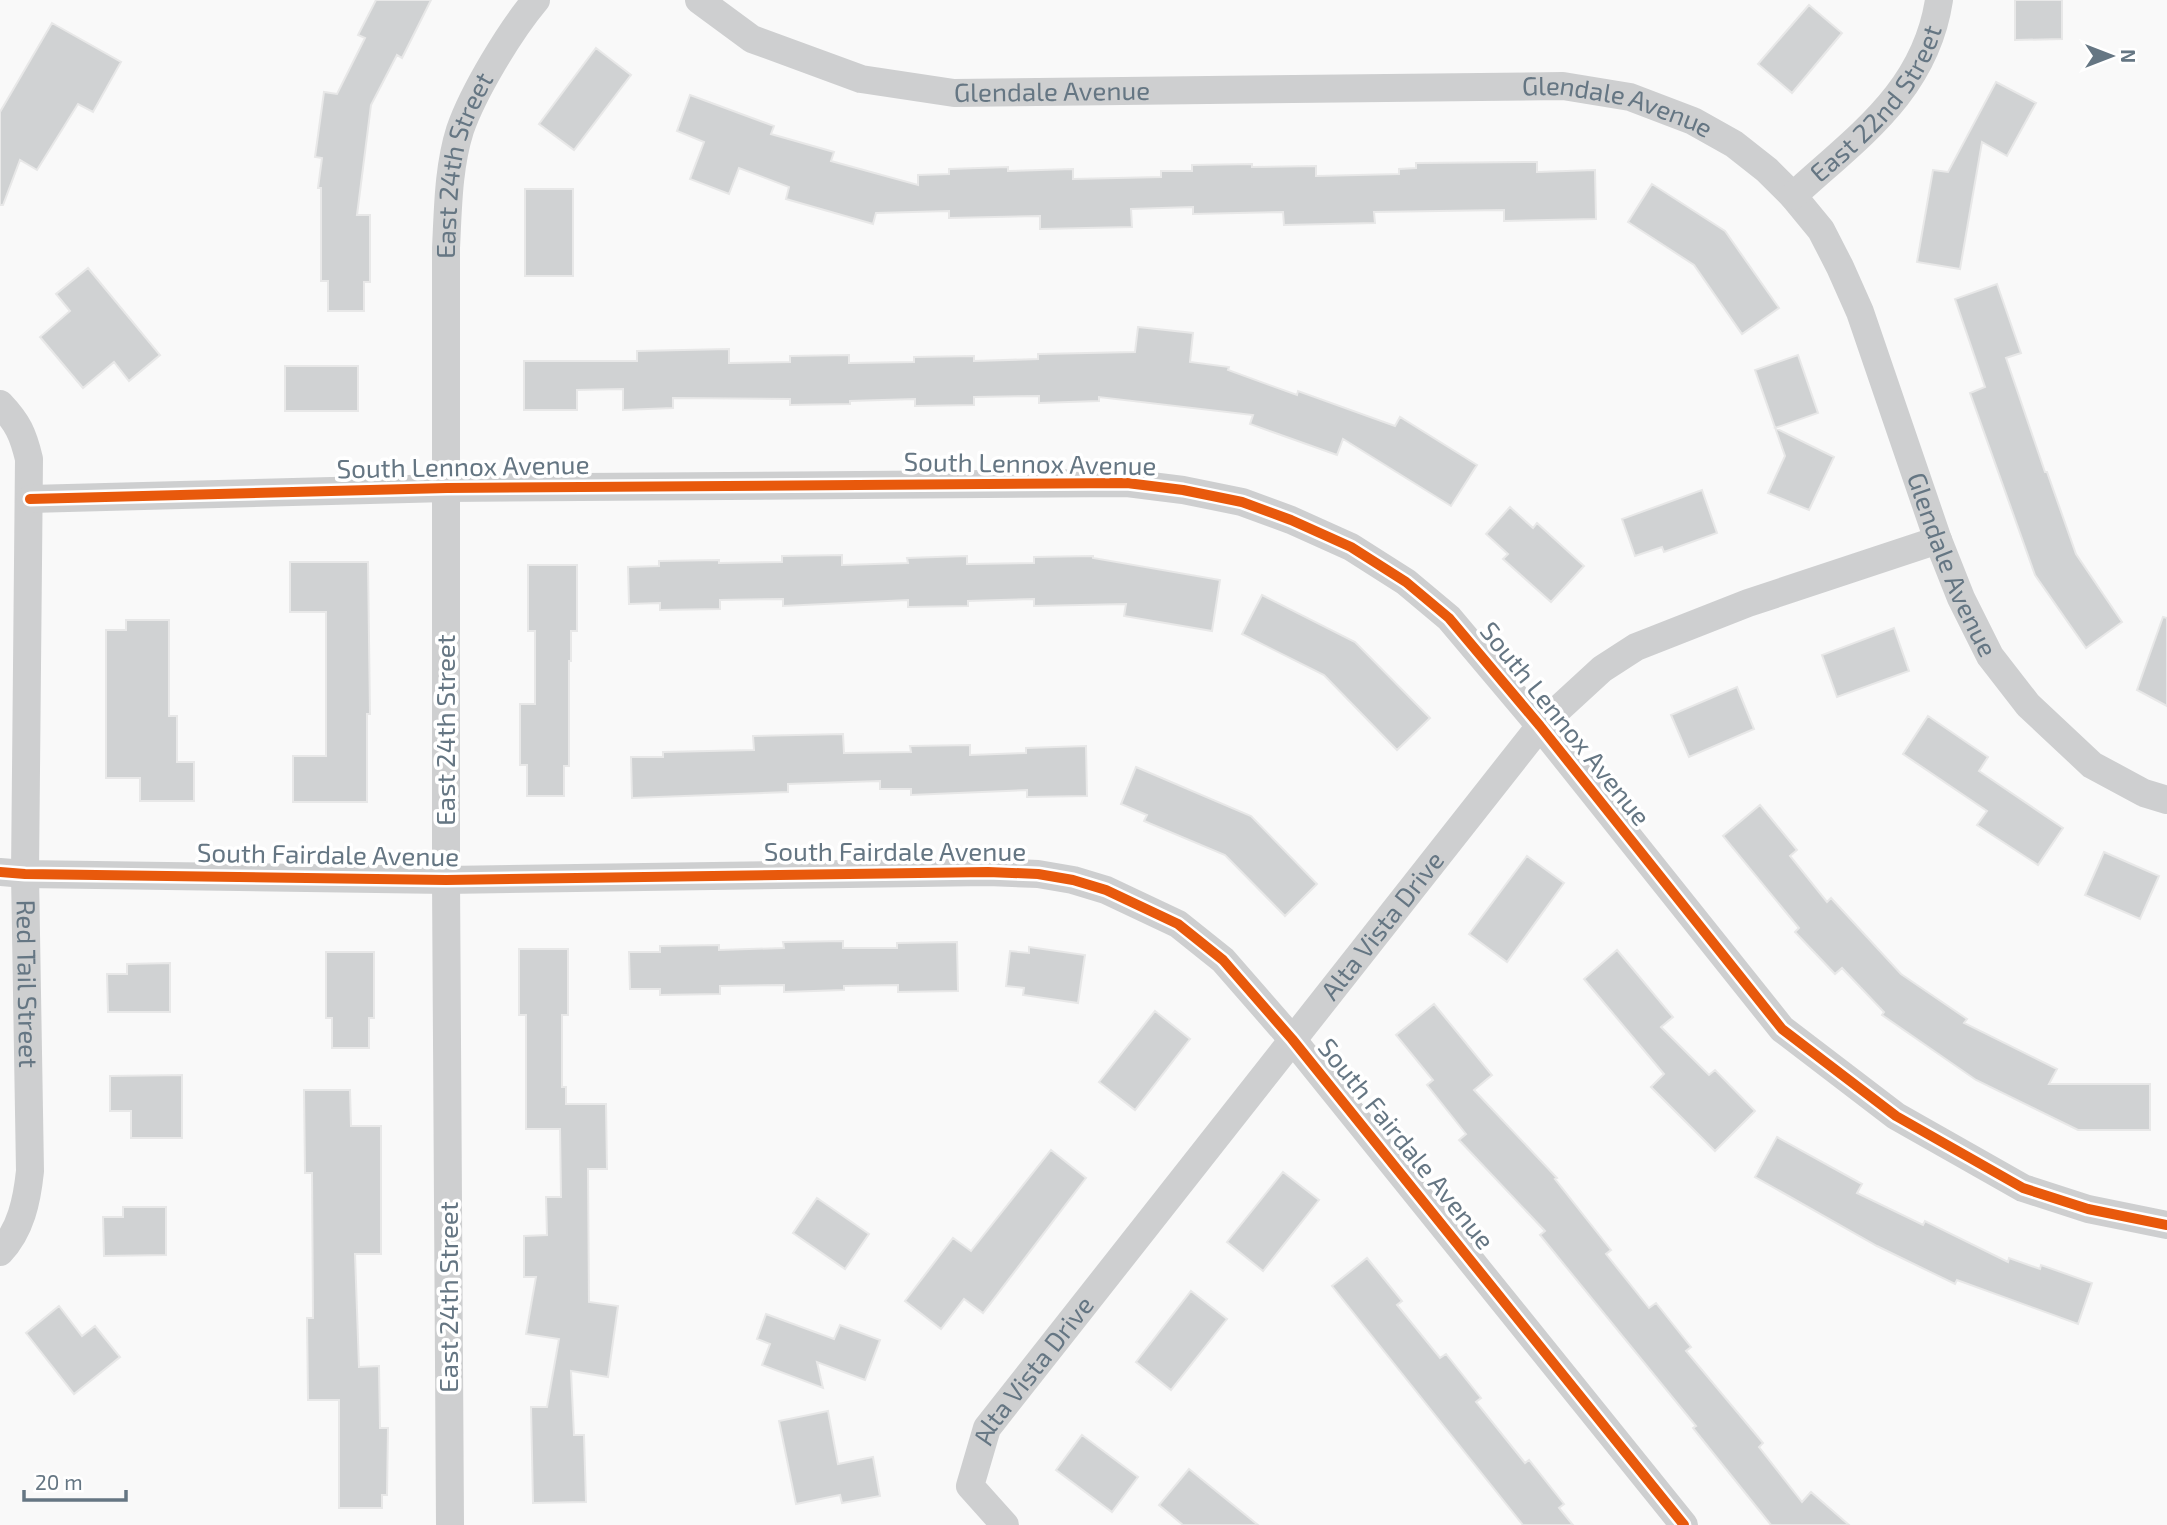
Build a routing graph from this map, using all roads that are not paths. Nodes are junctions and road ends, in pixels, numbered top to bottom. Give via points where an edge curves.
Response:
1 (536, 0) edge
2 (699, 0) edge
3 (1939, 0) edge
4 (1793, 196) junction
5 (0, 404) edge
6 (447, 488) junction
7 (30, 499) junction
8 (1938, 540) junction
9 (1540, 726) junction
10 (2167, 800) edge
11 (13, 873) edge
12 (446, 880) junction
13 (1292, 1039) junction
14 (2167, 1225) edge
15 (0, 1252) edge
16 (450, 1525) edge
17 (1005, 1525) edge
18 (1684, 1525) edge

1 - 6 street, East 24th Street via 485,76 460,131 449,192 446,248
2 - 4 street, Glendale Avenue via 752,39 849,75 954,93 1563,86 1602,91 1693,121 1734,144
3 - 4 street, East 22nd Street via 1936,24 1922,61 1906,86
4 - 8 street, Glendale Avenue via 1821,230 1860,312
5 - 7 street via 24,436
6 - 7 street, South Lennox Avenue
6 - 9 street, South Lennox Avenue via 1127,483 1242,502 1352,547 1406,582 1450,618
6 - 12 street, East 24th Street
7 - 11 street, Red Tail Street
8 - 9 street, Alta Vista Drive via 1748,603 1636,647 1602,669
8 - 10 street, Glendale Avenue via 1990,656 2028,705 2092,765
9 - 13 street, Alta Vista Drive
9 - 14 street, South Lennox Avenue via 1782,1029 1896,1116 2023,1188 2088,1209
11 - 12 street, South Fairdale Avenue
11 - 15 street, Red Tail Street via 30,1171 20,1221
12 - 13 street, South Fairdale Avenue via 988,872 1073,880 1178,924 1223,960
12 - 16 street, East 24th Street
13 - 17 street, Alta Vista Drive via 987,1428 970,1486
13 - 18 street, South Fairdale Avenue

